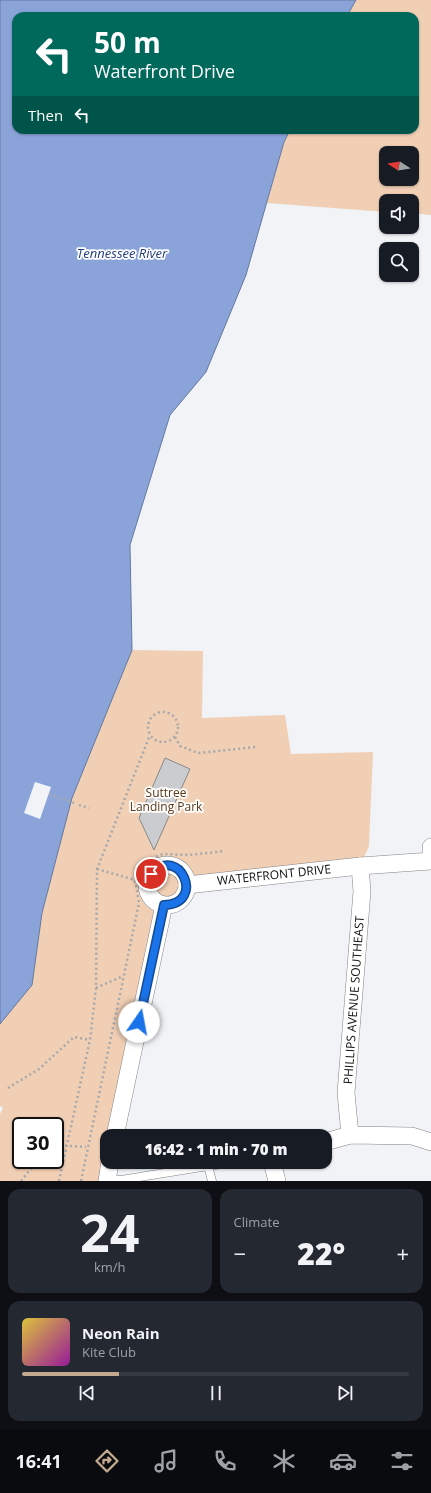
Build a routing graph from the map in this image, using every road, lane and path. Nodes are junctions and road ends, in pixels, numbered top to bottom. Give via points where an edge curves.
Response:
1 (150, 735) junction
2 (175, 737) junction
3 (256, 747) dead end
4 (49, 794) dead end
5 (74, 803) dead end
6 (79, 805) dead end
7 (88, 808) dead end
8 (431, 847) edge
9 (431, 861) edge
10 (360, 866) junction
11 (98, 870) junction
12 (135, 880) dead end
13 (187, 885) junction
14 (164, 905) junction
15 (123, 976) dead end
16 (96, 988) junction
17 (90, 1040) junction
18 (8, 1088) dead end
19 (116, 1129) edge
20 (350, 1135) junction
21 (332, 1140) edge
22 (431, 1142) edge
23 (64, 1146) edge
24 (67, 1146) junction
25 (86, 1148) dead end
26 (31, 1169) edge
27 (109, 1169) edge
28 (189, 1169) edge
29 (209, 1169) edge
30 (274, 1169) edge
31 (107, 1180) edge
32 (21, 1181) edge
33 (59, 1181) edge
34 (212, 1181) edge
35 (277, 1181) edge

1 - 2 path via 158,742 167,742
1 - 2 path via 150,720 156,714 164,712 172,715 177,722 178,730
1 - 11 path
2 - 3 path via 180,746 198,753
4 - 5 path
6 - 7 path
8 - 9 street
9 - 10 street
10 - 13 street, WATERFRONT DRIVE
10 - 20 street, PHILLIPS AVENUE SOUTHEAST via 362,891 346,1093
11 - 12 path
11 - 16 path
13 - 14 street via 183,898 171,905
13 - 14 street via 183,873 178,869 166,866 155,870 148,880 149,893 152,898
14 - 19 street
15 - 16 path
16 - 17 path
17 - 18 path via 74,1037 39,1069
17 - 24 path
20 - 21 street
20 - 22 street via 412,1136
23 - 24 path
24 - 25 path
24 - 33 path
26 - 32 path
27 - 31 street
28 - 31 lane
29 - 34 lane
30 - 35 street

